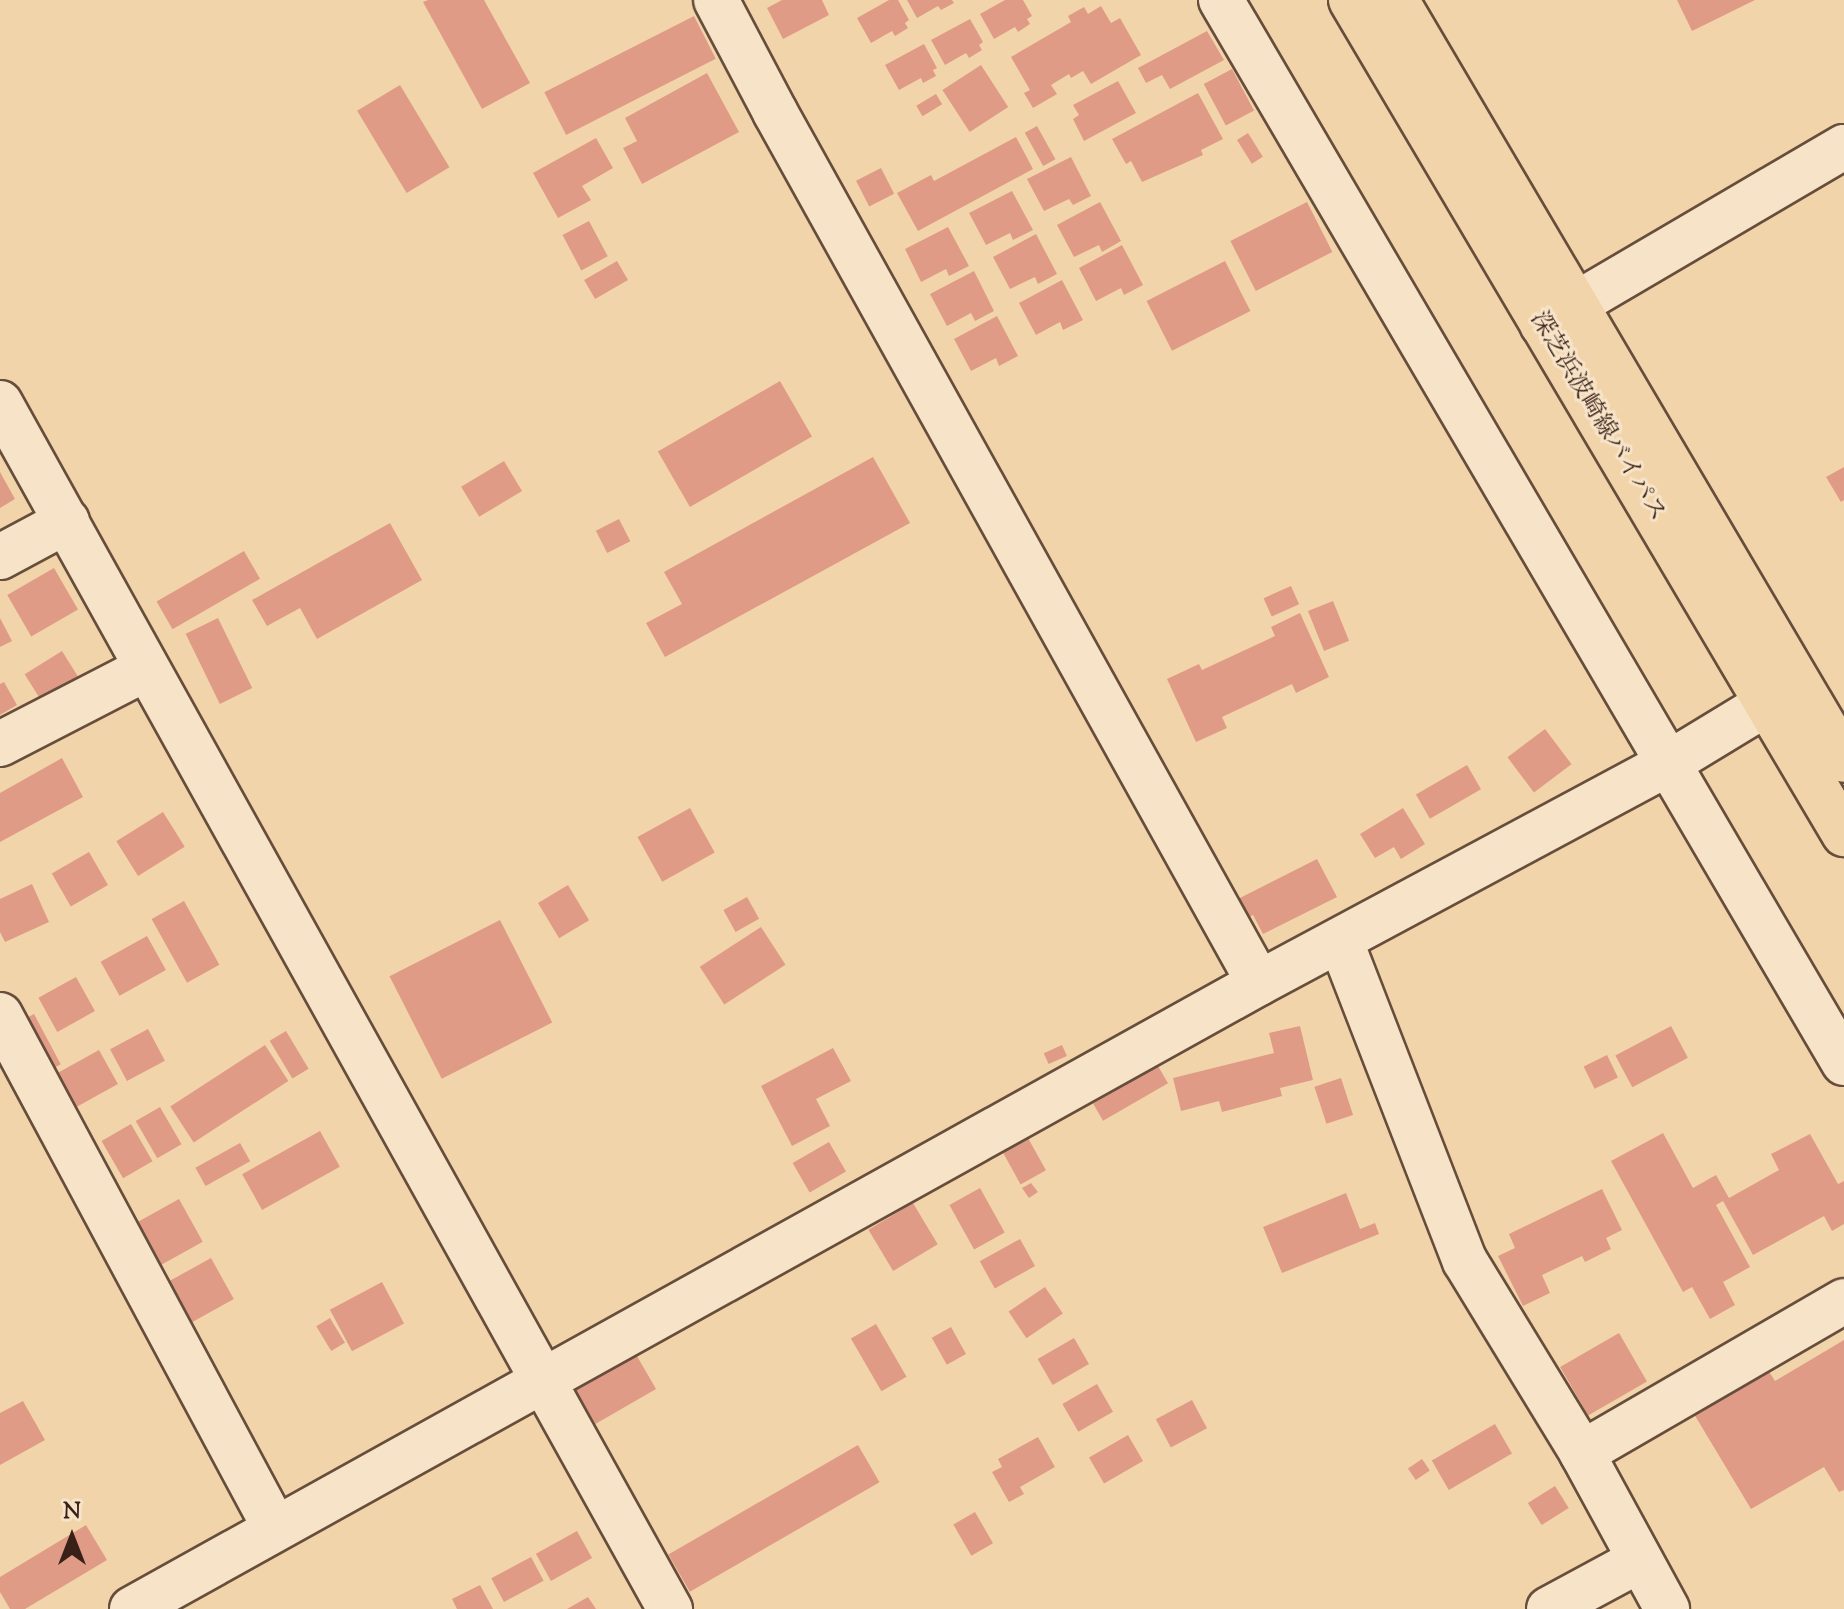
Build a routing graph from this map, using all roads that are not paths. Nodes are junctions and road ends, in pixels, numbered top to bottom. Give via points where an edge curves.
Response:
1 (716, 0) edge
2 (1221, 0) edge
3 (1351, 0) edge
4 (1396, 0) edge
5 (1844, 147) edge
6 (1559, 315) junction
7 (0, 403) edge
8 (67, 521) junction
9 (0, 557) edge
10 (145, 669) junction
11 (1766, 704) junction
12 (0, 744) edge
13 (1844, 760) edge
14 (1669, 763) junction
15 (1844, 834) edge
16 (1341, 942) junction
17 (1259, 983) junction
18 (0, 1015) edge
19 (1844, 1063) edge
20 (1844, 1301) edge
21 (541, 1380) junction
22 (1582, 1453) junction
23 (275, 1528) junction
24 (1640, 1560) junction
25 (140, 1607) edge
26 (670, 1609) edge
27 (1549, 1609) edge
28 (1667, 1609) edge

1 - 17 street
2 - 14 street
3 - 6 main road, 深芝浜波崎線バイパス
4 - 6 main road, 深芝浜波崎線バイパス
5 - 6 street
6 - 11 main road, 深芝浜波崎線バイパス
6 - 13 main road, 深芝浜波崎線バイパス
7 - 8 street
8 - 9 street
8 - 10 street
10 - 12 street
10 - 21 street
11 - 14 street
11 - 15 main road, 深芝浜波崎線バイパス
14 - 16 street
14 - 19 street
16 - 17 street
16 - 22 street via 1465,1261
17 - 21 street
18 - 23 street
20 - 22 street
21 - 23 street
21 - 26 street
22 - 24 street
23 - 25 street
24 - 27 street
24 - 28 street

